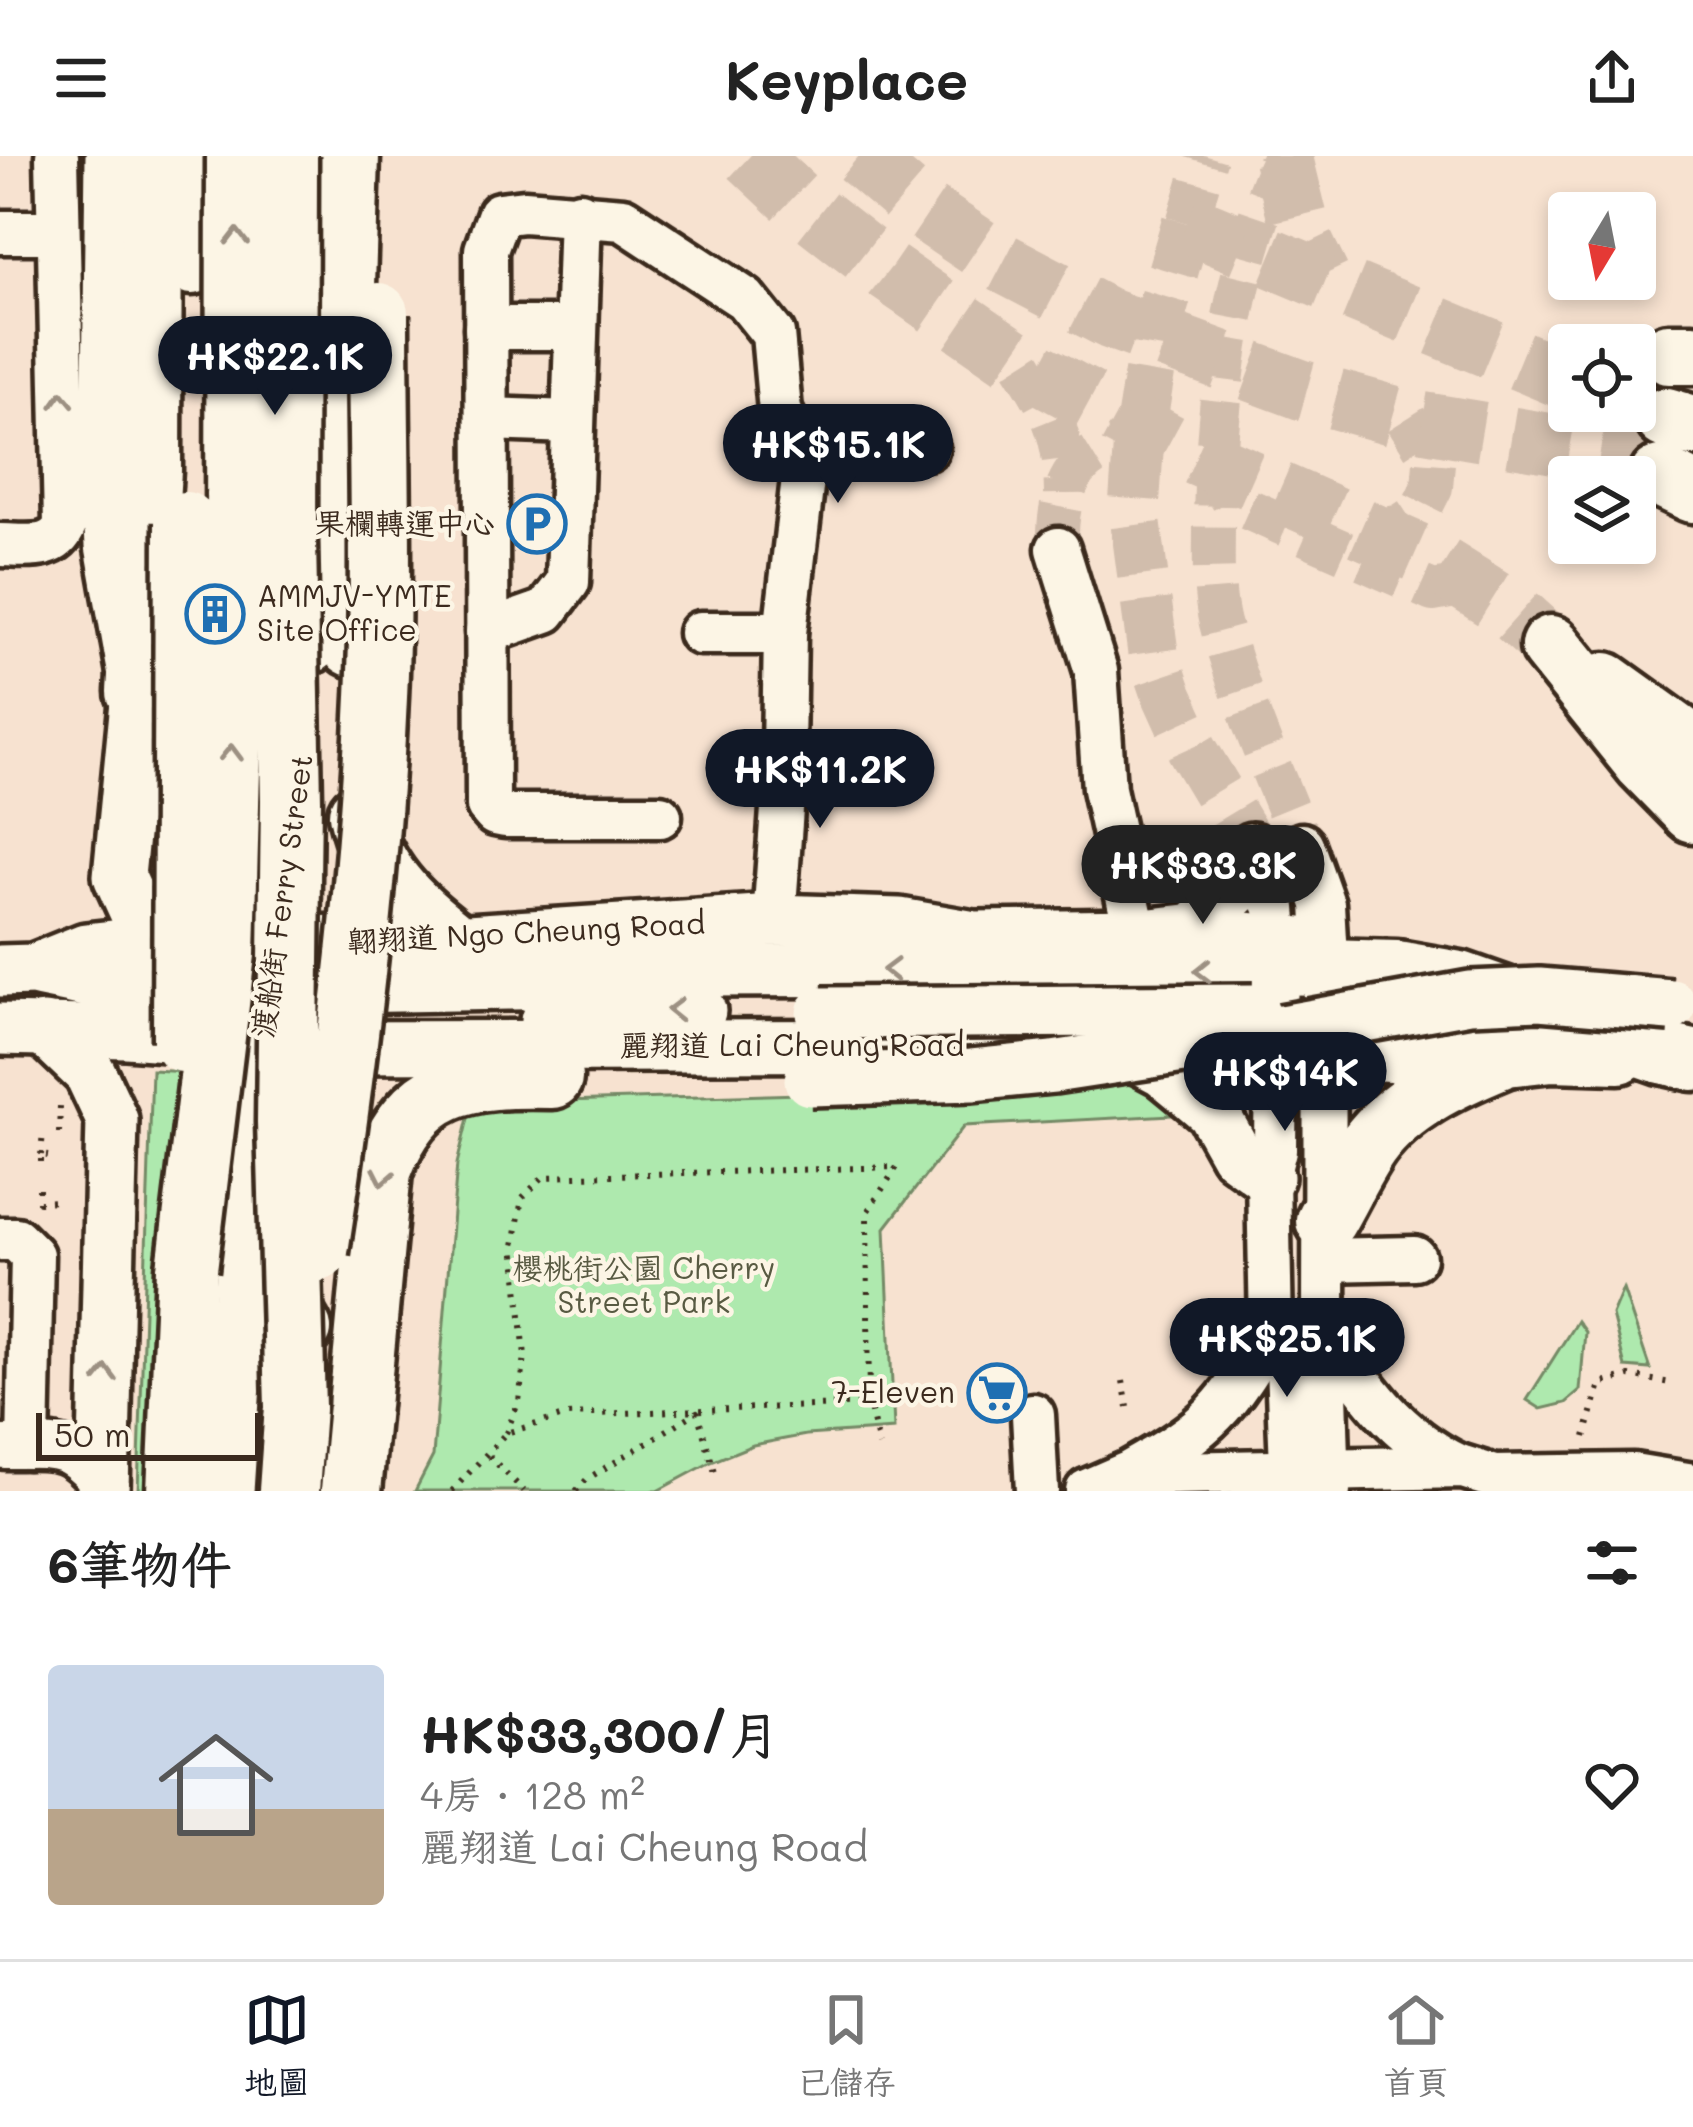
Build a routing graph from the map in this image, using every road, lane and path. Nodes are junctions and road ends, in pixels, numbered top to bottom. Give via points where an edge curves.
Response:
1 (57, 156) edge
2 (111, 156) edge
3 (152, 156) edge
4 (195, 156) edge
5 (237, 156) edge
6 (287, 156) edge
7 (316, 156) edge
8 (350, 156) edge
9 (387, 156) edge
10 (580, 213) junction
11 (0, 232) edge
12 (56, 232) junction
13 (487, 328) junction
14 (575, 328) junction
15 (487, 419) junction
16 (571, 422) junction
17 (926, 448) dead end
18 (805, 462) junction
19 (329, 542) junction
20 (0, 544) edge
21 (1058, 549) tunnel mouth
22 (487, 632) junction
23 (700, 633) dead end
24 (784, 633) junction
25 (1552, 646) tunnel mouth
26 (137, 692) junction
27 (1687, 784) edge
28 (302, 790) junction
29 (127, 799) junction
30 (660, 816) dead end
31 (1277, 847) joint
32 (119, 876) junction
33 (774, 920) junction
34 (1194, 929) junction
35 (452, 940) junction
36 (149, 942) junction
37 (1300, 954) junction
38 (273, 964) junction
39 (17, 970) edge
40 (827, 991) junction
41 (1122, 993) junction
42 (592, 996) junction
43 (1428, 1002) junction
44 (22, 1029) edge
45 (1682, 1041) edge
46 (262, 1044) junction
47 (1298, 1047) junction
48 (423, 1048) junction
49 (482, 1049) junction
50 (1506, 1056) junction
51 (552, 1078) junction
52 (61, 1101) dead end
53 (43, 1132) dead end
54 (59, 1132) dead end
55 (43, 1158) dead end
56 (1268, 1177) junction
57 (39, 1189) dead end
58 (59, 1201) dead end
59 (245, 1230) junction
60 (1325, 1240) junction
61 (12, 1242) edge
62 (1414, 1258) dead end
63 (187, 1270) junction
64 (1324, 1328) junction
65 (1271, 1331) junction
66 (1123, 1381) dead end
67 (1671, 1383) dead end
68 (869, 1404) junction
69 (295, 1407) junction
70 (1128, 1407) dead end
71 (697, 1412) junction
72 (1033, 1415) dead end
73 (506, 1433) junction
74 (1586, 1438) dead end
75 (879, 1446) dead end
76 (14, 1447) edge
77 (489, 1456) junction
78 (353, 1467) edge
79 (1126, 1474) junction
80 (716, 1476) dead end
81 (1476, 1478) edge
82 (1310, 1480) edge
83 (1693, 1485) edge
84 (103, 1487) edge
85 (177, 1491) edge
86 (228, 1491) edge
87 (289, 1491) edge
88 (452, 1491) edge
89 (524, 1491) edge
90 (576, 1491) edge
91 (1037, 1491) edge
92 (1087, 1491) edge

1 - 12 street
2 - 26 main road via 107,475
3 - 26 highway via 151,470
4 - 63 highway, bridge via 185,522
63 -> 5 highway, bridge via 225,954
6 - 69 highway, bridge via 287,1122
7 - 19 main road, 渡船街 Ferry Street
8 - 19 highway
9 - 69 highway, bridge via 378,313 377,694 363,895
10 - 13 street via 500,214 486,250
10 - 14 street
10 - 18 street via 623,218 745,298 773,334 780,411
11 - 12 street
20 -> 12 street via 51,543 65,517
13 - 14 street
13 - 15 street
14 - 16 street
15 - 16 street
15 - 22 street
16 - 22 street via 568,582 546,611
17 - 18 street via 861,442
18 - 24 street
19 - 28 main road, 渡船街 Ferry Street
19 - 35 highway via 350,569 363,832 388,883
21 - 41 street via 1096,671
22 - 30 street via 494,814
23 - 24 street
24 - 33 street
25 - 27 highway
26 - 29 main road
28 - 29 street via 259,822 237,824 157,818
28 - 38 main road, 渡船街 Ferry Street
29 - 32 main road
31 - 34 main road
31 - 37 street via 1275,908
32 - 36 main road
32 - 39 main road via 66,939
33 - 35 main road, 翺翔道 Ngo Cheung Road
33 - 40 main road
33 - 41 main road, 麗翔道 Lai Cheung Road via 899,923 974,937
34 - 37 street, 麗翔道 Lai Cheung Road
34 - 41 main road, 麗翔道 Lai Cheung Road
35 - 38 main road, 翺翔道 Ngo Cheung Road
36 - 38 main road
36 - 39 main road via 86,949
37 -> 41 main road, 麗翔道 Lai Cheung Road
37 - 45 highway via 1460,982
37 - 47 street
38 - 42 main road
38 - 46 main road, 渡船街 Ferry Street
39 - 46 main road via 199,995
41 -> 40 main road, 麗翔道 Lai Cheung Road
40 -> 42 main road
40 - 43 main road, bridge via 1204,1012
41 - 47 main road, 麗翔道 Lai Cheung Road
41 - 49 main road, 麗翔道 Lai Cheung Road
41 - 56 main road via 1163,1070 1212,1111 1236,1154
42 - 48 main road
43 - 45 main road, bridge via 1538,994
43 - 51 main road, bridge via 1242,1039 973,1075
44 - 46 main road, 麗翔道 Lai Cheung Road
84 -> 44 main road via 112,1120 90,1073
45 - 50 highway
46 - 48 main road, 麗翔道 Lai Cheung Road
46 - 59 main road, 渡船街 Ferry Street
47 - 50 highway
47 - 56 street
47 - 60 street
48 - 49 main road, 麗翔道 Lai Cheung Road
49 - 51 main road
50 - 60 highway via 1450,1080 1384,1127
51 -> 78 highway via 449,1086 392,1143 381,1171
52 - 54 path
53 - 55 path
56 - 65 street
57 - 58 path via 39,1202
59 - 78 highway via 291,1309
59 - 86 main road, 渡船街 Ferry Street
60 - 62 street
60 - 64 street
61 - 76 street via 32,1255
63 - 85 highway
64 - 81 street via 1395,1425
64 - 82 street
65 - 79 street via 1206,1426
65 - 82 street via 1287,1366
66 - 70 path
67 - 74 path via 1628,1376 1600,1384
68 - 71 path
68 - 73 path via 867,1212 897,1166 543,1177 523,1198 514,1246 525,1356
68 - 75 path
69 - 87 highway
71 - 73 path via 567,1415
71 - 80 path
71 - 90 path
72 - 91 street
73 - 77 path
76 - 84 street via 76,1454
77 - 88 path
77 - 89 path
79 - 82 street
79 - 92 street
81 - 82 street
81 - 83 street via 1633,1474

